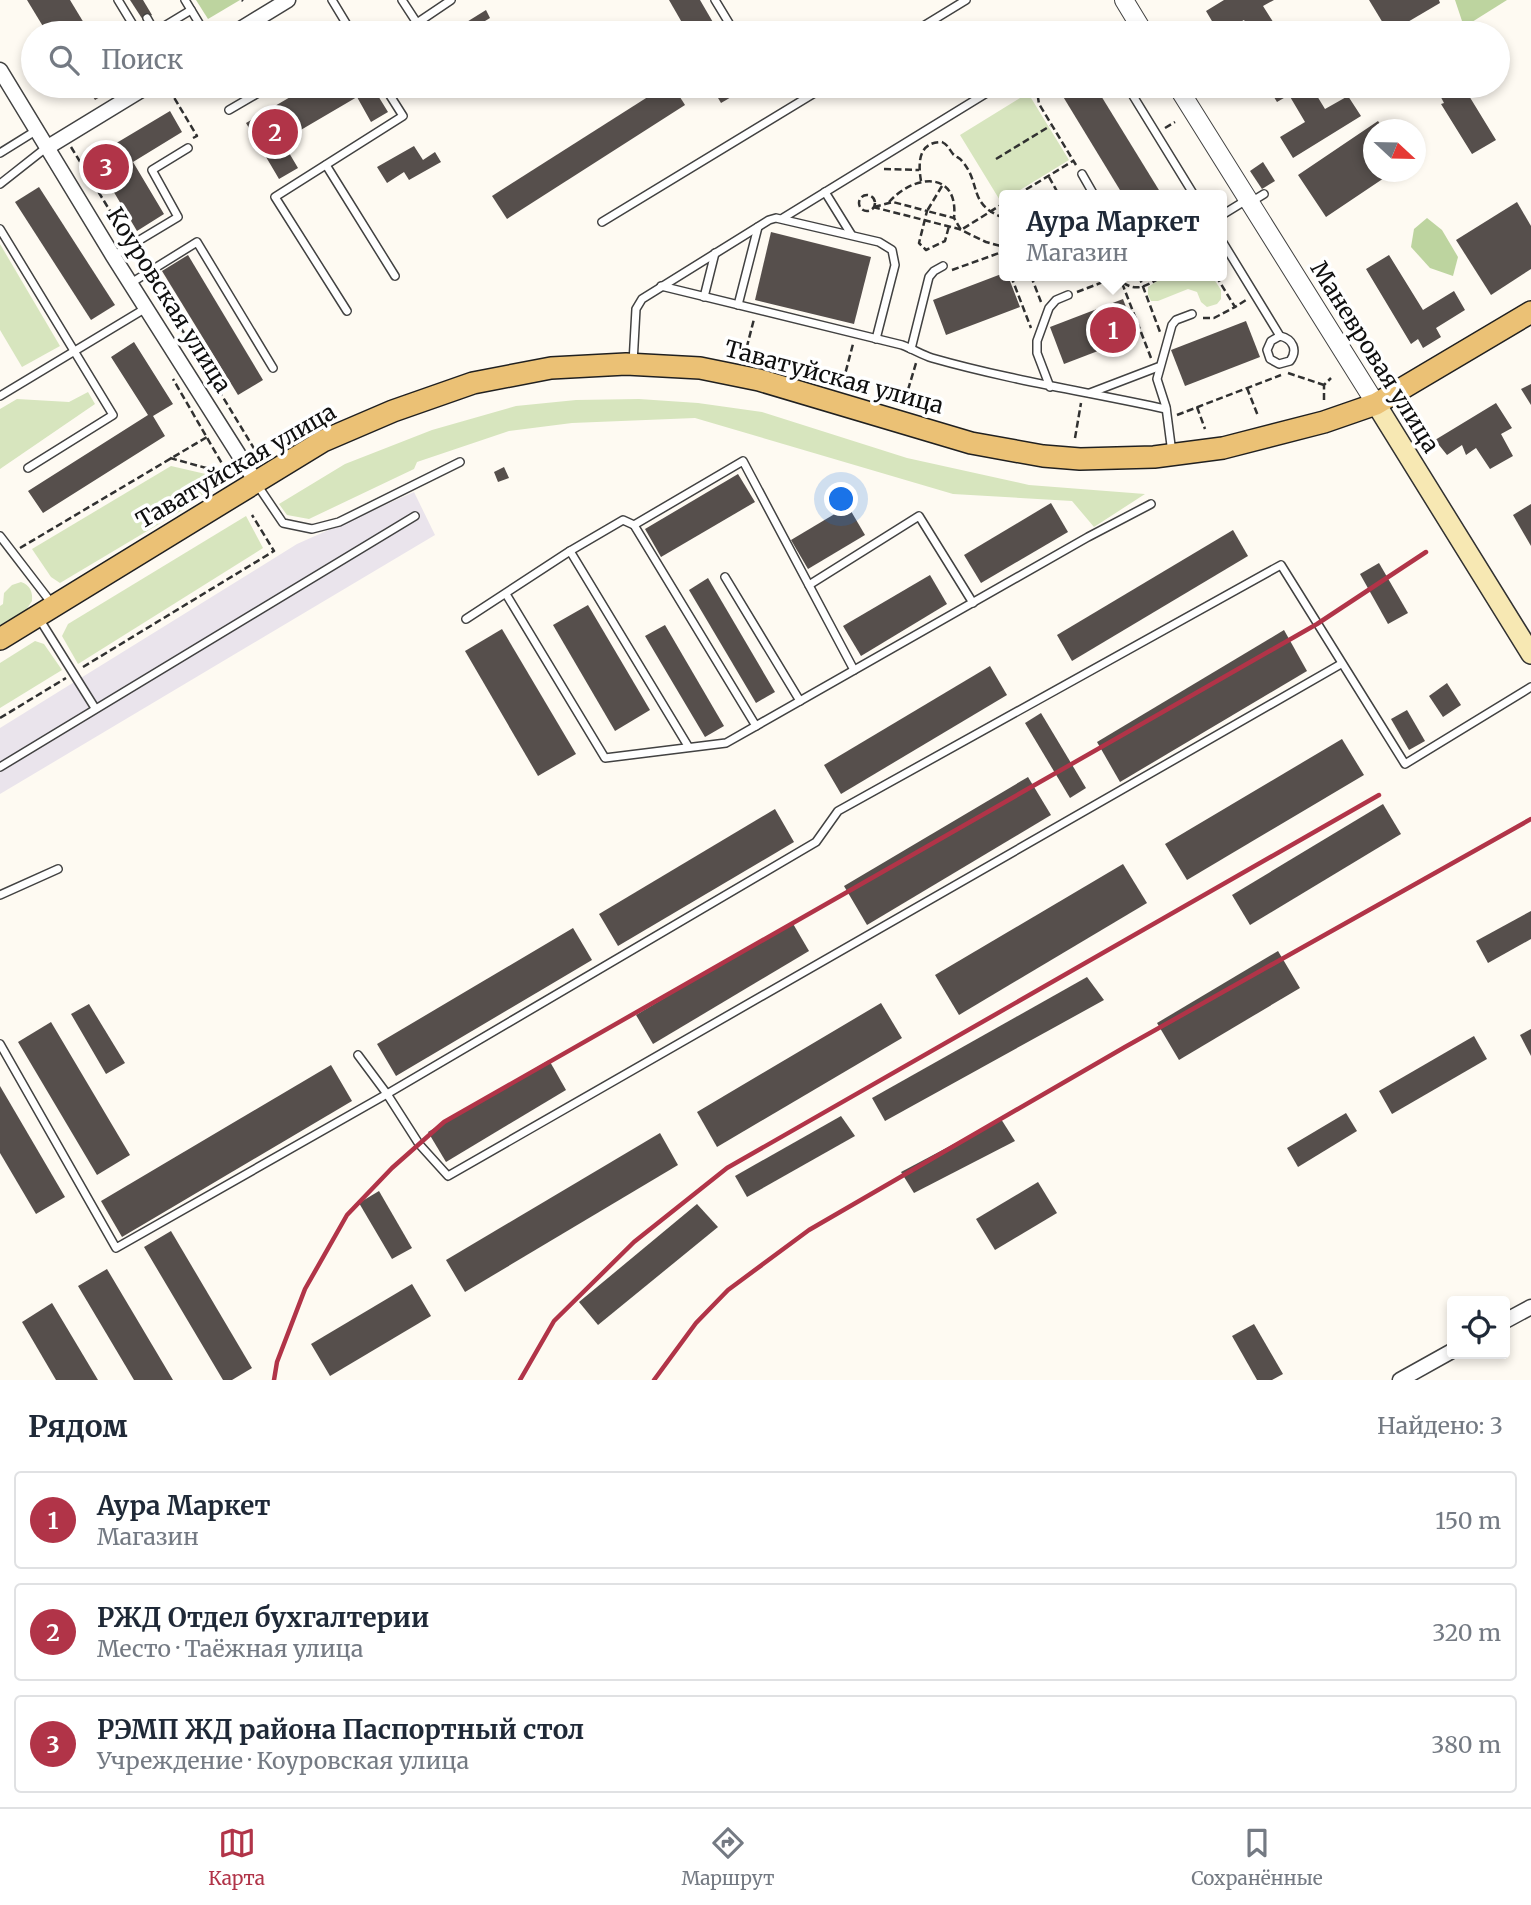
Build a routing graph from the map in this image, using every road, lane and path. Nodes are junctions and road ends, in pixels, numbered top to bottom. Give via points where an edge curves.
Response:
1 (118, 0) edge
2 (185, 0) edge
3 (288, 0) edge
4 (332, 0) edge
5 (402, 0) edge
6 (451, 0) edge
7 (715, 0) edge
8 (966, 0) edge
9 (1124, 0) edge
10 (191, 10) junction
11 (147, 18) dead end
12 (131, 21) edge
13 (148, 21) edge
14 (172, 21) edge
15 (198, 21) edge
16 (254, 21) edge
17 (345, 21) edge
18 (416, 21) edge
19 (420, 21) edge
20 (728, 21) edge
21 (932, 21) edge
22 (1135, 21) edge
23 (0, 70) edge
24 (128, 98) edge
25 (250, 98) edge
26 (392, 98) edge
27 (806, 98) edge
28 (978, 98) edge
29 (1038, 98) edge
30 (1134, 98) edge
31 (1185, 98) edge
32 (229, 110) dead end
33 (1052, 125) junction
34 (37, 129) junction
35 (65, 136) junction
36 (48, 147) junction
37 (188, 148) dead end
38 (0, 153) edge
39 (996, 159) dead end
40 (1073, 161) junction
41 (326, 165) junction
42 (863, 169) junction
43 (919, 170) junction
44 (1082, 174) joint
45 (1048, 176) junction
46 (921, 181) junction
47 (0, 184) edge
48 (942, 186) junction
49 (1025, 190) edge
50 (1056, 190) edge
51 (1091, 190) edge
52 (1191, 190) edge
53 (825, 192) junction
54 (1254, 198) junction
55 (890, 202) junction
56 (999, 206) edge
57 (873, 207) junction
58 (927, 211) junction
59 (990, 212) junction
60 (1227, 212) edge
61 (999, 216) edge
62 (783, 218) junction
63 (954, 218) junction
64 (925, 220) junction
65 (602, 222) dead end
66 (949, 226) junction
67 (758, 227) junction
68 (0, 229) edge
69 (961, 230) junction
70 (850, 234) junction
71 (131, 245) junction
72 (999, 246) edge
73 (1227, 249) edge
74 (715, 253) junction
75 (999, 253) edge
76 (113, 256) junction
77 (943, 266) joint
78 (147, 272) junction
79 (395, 276) dead end
80 (1013, 281) edge
81 (1033, 281) edge
82 (1103, 281) edge
83 (1141, 281) edge
84 (1155, 281) edge
85 (1219, 281) edge
86 (131, 283) junction
87 (1122, 283) joint
88 (662, 286) junction
89 (1143, 288) junction
90 (1068, 295) joint
91 (1255, 295) junction
92 (704, 297) junction
93 (738, 305) junction
94 (1235, 307) junction
95 (146, 308) junction
96 (756, 309) junction
97 (347, 311) dead end
98 (1531, 312) edge
99 (1192, 314) joint
100 (1046, 315) junction
101 (855, 334) junction
102 (1280, 337) dead end
103 (877, 339) junction
104 (1037, 344) junction
105 (1165, 345) junction
106 (911, 349) junction
107 (74, 352) junction
108 (919, 353) junction
109 (744, 358) dead end
110 (633, 364) junction
111 (273, 368) dead end
112 (1157, 368) junction
113 (1331, 379) dead end
114 (843, 382) dead end
115 (1324, 385) junction
116 (1050, 387) junction
117 (1247, 388) junction
118 (1086, 393) junction
119 (0, 396) edge
120 (905, 400) dead end
121 (1324, 400) dead end
122 (1376, 404) junction
123 (1197, 407) junction
124 (1166, 409) junction
125 (1258, 416) dead end
126 (1167, 418) junction
127 (1205, 429) dead end
128 (1075, 438) dead end
129 (258, 455) dead end
130 (1172, 455) junction
131 (170, 458) junction
132 (460, 462) dead end
133 (28, 468) dead end
134 (256, 482) junction
135 (1151, 504) dead end
136 (252, 515) dead end
137 (415, 516) dead end
138 (634, 525) junction
139 (0, 536) edge
140 (570, 551) junction
141 (12, 553) junction
142 (725, 577) dead end
143 (809, 584) junction
144 (506, 594) junction
145 (973, 603) junction
146 (45, 611) junction
147 (467, 618) dead end
148 (0, 639) edge
149 (1531, 654) edge
150 (1341, 664) junction
151 (854, 670) junction
152 (73, 673) junction
153 (1531, 687) edge
154 (800, 701) junction
155 (95, 708) junction
156 (0, 718) edge
157 (756, 726) junction
158 (688, 747) junction
159 (0, 766) edge
160 (58, 869) dead end
161 (0, 895) edge
162 (0, 1044) edge
163 (358, 1055) dead end
164 (387, 1094) junction
165 (1531, 1307) edge
166 (1510, 1318) edge
167 (1447, 1354) edge
168 (1400, 1380) edge

1 - 12 lane
2 - 10 lane
3 - 16 street
4 - 17 lane
5 - 18 lane
6 - 19 lane
7 - 20 lane
8 - 21 lane
9 - 22 street
10 - 14 lane
10 - 15 lane
11 - 13 lane
23 - 34 street, Коуровская улица
24 - 35 street
25 - 32 lane
26 - 41 lane via 403,116
27 - 65 lane
28 - 42 lane
29 - 33 path
30 - 52 lane
31 - 54 street, Маневровая улица
33 - 39 path
33 - 40 path
34 - 36 street, Коуровская улица
34 - 38 lane
35 - 36 street
35 - 71 path
36 - 47 lane
36 - 76 street, Коуровская улица
37 - 71 lane via 152,170 178,216
40 - 44 path
40 - 45 path
41 - 79 lane
41 - 97 lane via 275,197
42 - 43 path
42 - 53 lane
43 - 46 path
43 - 59 path via 925,147 937,141 946,144 963,162 976,195
44 - 51 lane
45 - 49 path
45 - 50 path
46 - 48 path
46 - 55 path
48 - 58 path
48 - 63 path via 952,198
53 - 62 lane
53 - 70 lane
54 - 60 lane
54 - 122 street, Маневровая улица
55 - 57 path
55 - 58 path
56 - 59 path
57 - 57 path via 874,200 868,196 859,201 864,211
57 - 64 path
58 - 63 path
58 - 64 path
59 - 61 path
59 - 69 path
62 - 67 lane
62 - 70 lane
63 - 69 path
64 - 66 path
64 - 66 path via 919,243 926,250 945,241
66 - 69 path
67 - 74 lane
67 - 93 lane
68 - 107 lane
69 - 72 path
70 - 103 lane via 887,245 895,257
71 - 76 lane
73 - 91 lane
74 - 88 lane
74 - 92 lane
75 - 77 path via 954,270
76 - 86 street, Коуровская улица
77 - 106 lane via 929,277
78 - 86 lane
78 - 111 lane via 197,242
78 - 129 path
80 - 104 path
81 - 100 path
82 - 90 path
83 - 89 path
84 - 89 path
85 - 94 path
86 - 95 street, Коуровская улица
87 - 89 path
87 - 112 path
88 - 92 lane
88 - 110 lane via 637,305
89 - 105 path
90 - 100 lane via 1056,300
91 - 94 path
91 - 102 lane
92 - 93 lane
93 - 96 lane
94 - 99 path via 1209,319
95 - 107 lane
95 - 134 street, Коуровская улица
96 - 101 lane
96 - 109 path
98 - 122 main road, Таватуйская улица
99 - 105 lane via 1175,321
100 - 104 lane
101 - 103 lane
101 - 114 path
103 - 106 lane
104 - 116 lane
105 - 112 lane
106 - 108 lane
107 - 119 lane
107 - 133 lane via 113,415
108 - 116 lane
108 - 120 path
110 - 130 main road, Таватуйская улица via 701,368 759,380 971,443 1043,456 1117,459
110 - 134 main road, Таватуйская улица via 551,368 473,383 323,440
112 - 118 lane
112 - 124 lane
113 - 115 path
115 - 117 path via 1288,373
115 - 121 path
116 - 118 lane
117 - 123 path
117 - 125 path
118 - 124 lane
118 - 128 path
122 - 130 main road, Таватуйская улица via 1223,448
122 - 149 main road, Маневровая улица
123 - 126 path
123 - 127 path
124 - 126 lane
126 - 130 lane
131 - 131 path via 206,437 228,474 216,470
131 - 141 path
132 - 134 lane via 339,522 312,529 283,523
134 - 146 main road, Таватуйская улица
135 - 145 lane
136 - 152 path via 274,551
137 - 155 lane
138 - 140 lane via 623,520
138 - 143 lane via 743,461
138 - 157 lane
139 - 141 lane
140 - 144 lane
140 - 158 lane
141 - 146 lane
142 - 154 lane
143 - 145 lane via 919,516
143 - 151 lane
144 - 147 lane
144 - 158 lane via 605,758
145 - 151 lane
146 - 148 main road, Таватуйская улица
146 - 152 lane
150 - 153 lane via 1405,764
150 - 164 lane via 448,1176 419,1144
150 - 164 lane via 1281,565 838,811 816,842
151 - 154 lane
152 - 155 lane
152 - 156 path
154 - 157 lane
155 - 159 lane
157 - 158 lane via 726,743
160 - 161 lane
162 - 164 lane via 116,1248
163 - 164 lane
165 - 166 street
167 - 168 street

